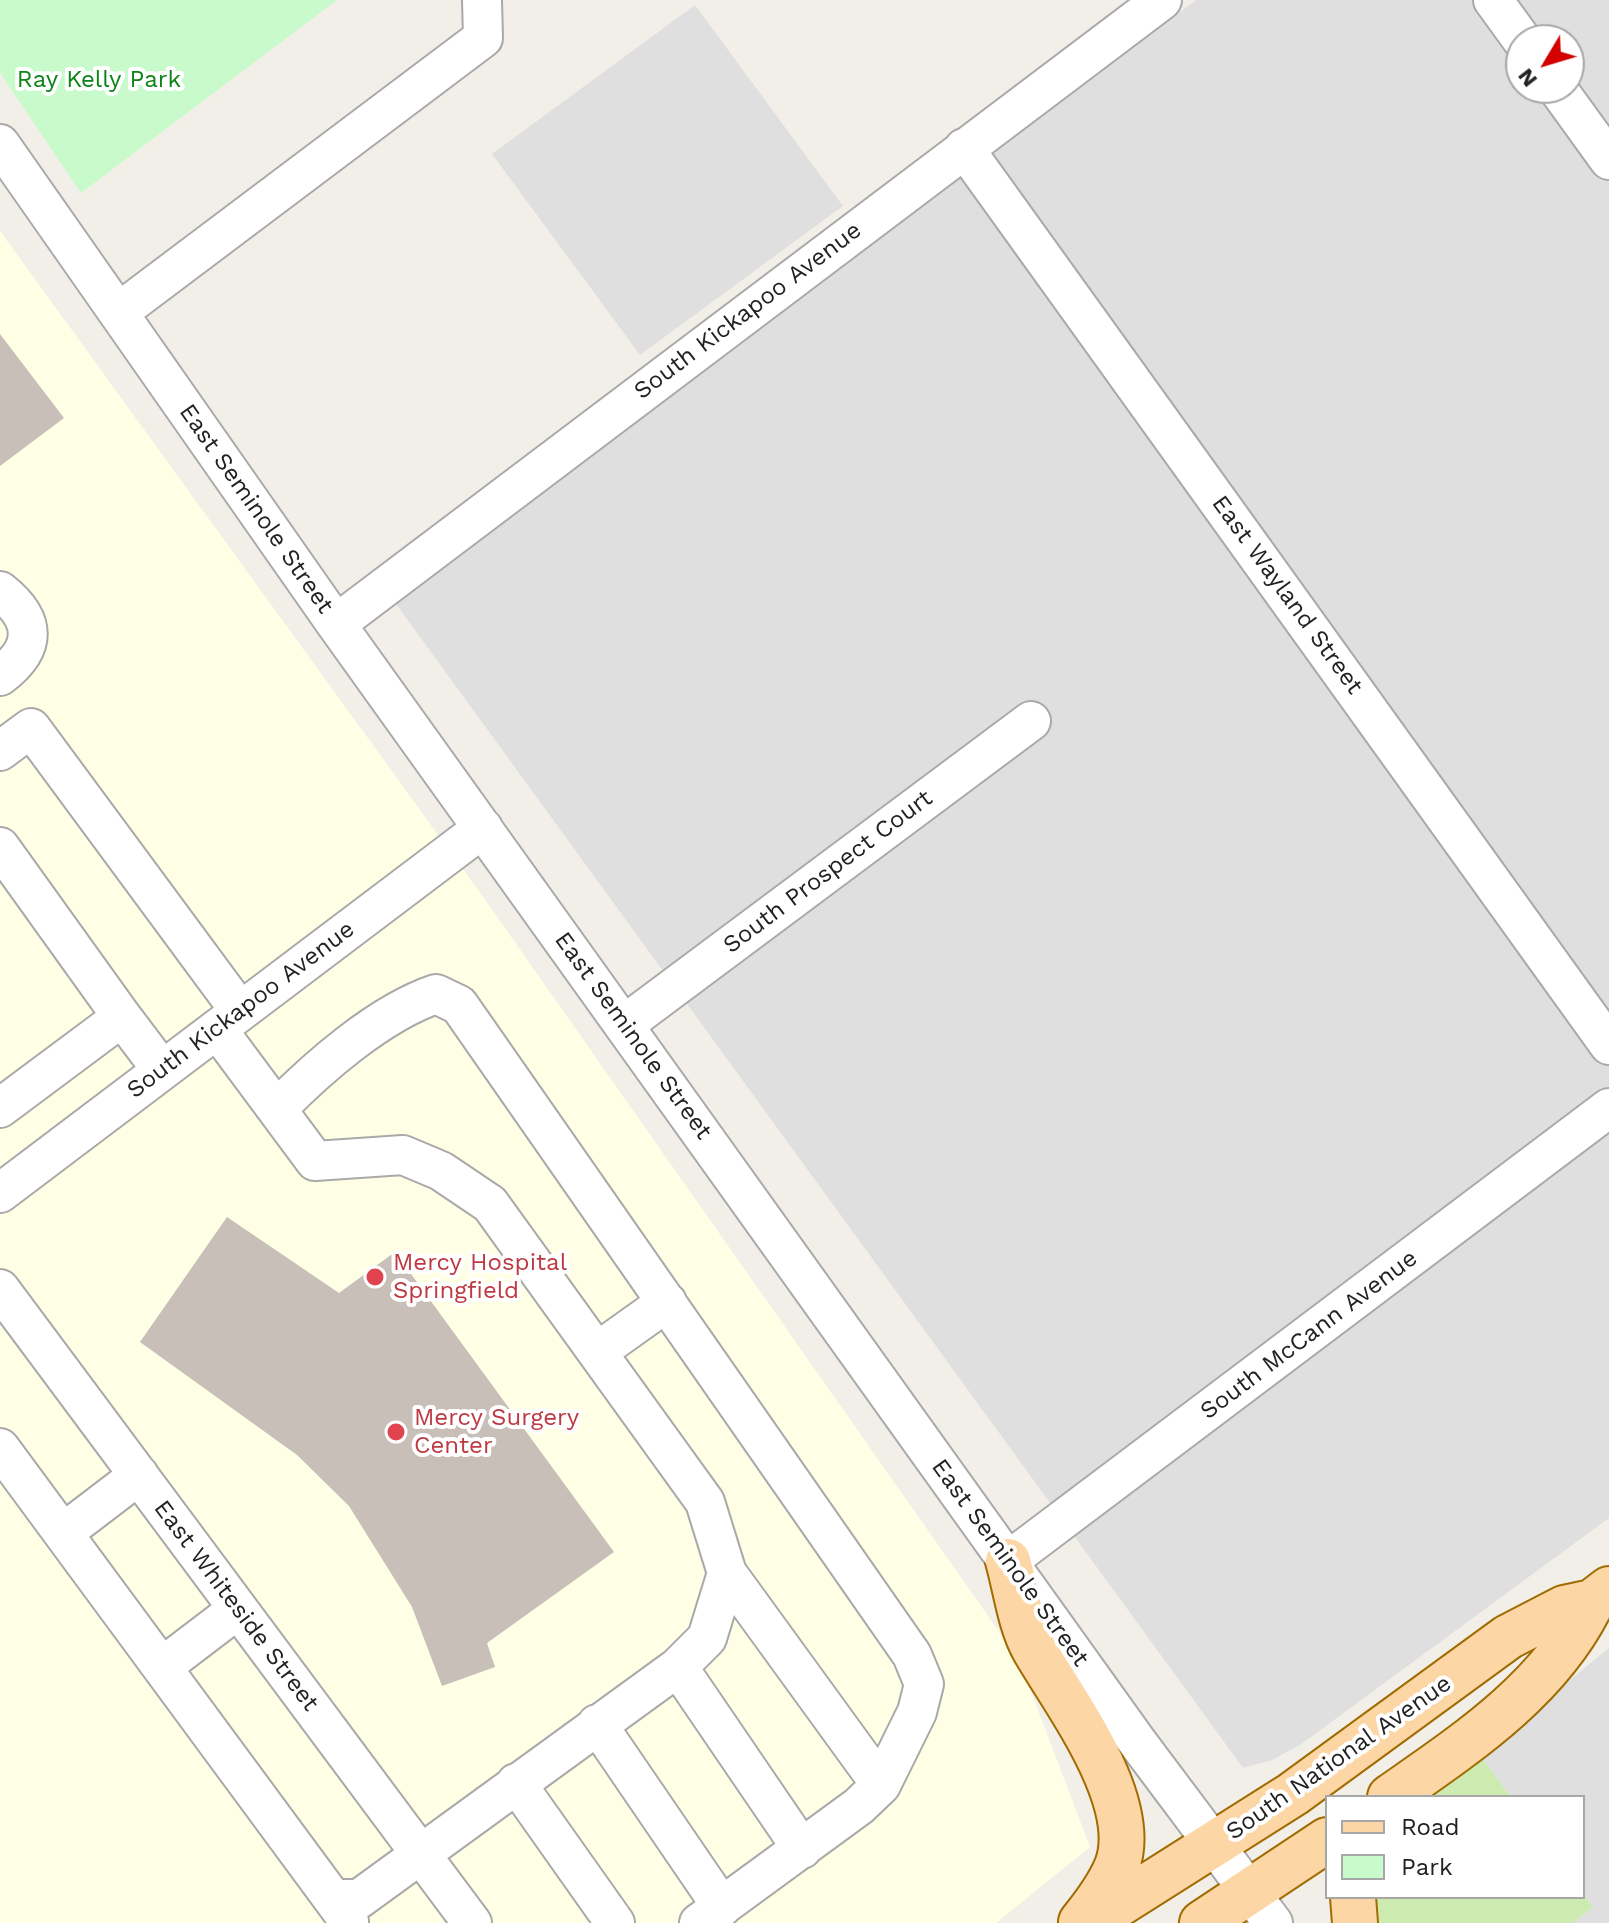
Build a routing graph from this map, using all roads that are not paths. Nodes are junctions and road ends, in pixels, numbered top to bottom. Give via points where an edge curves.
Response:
1 (482, 0) edge
2 (1162, 0) edge
3 (1493, 0) edge
4 (1510, 24) edge
5 (1569, 104) edge
6 (0, 144) edge
7 (964, 148) junction
8 (1609, 160) edge
9 (119, 312) junction
10 (0, 591) edge
11 (336, 624) junction
12 (0, 676) edge
13 (1031, 721) dead end
14 (0, 751) edge
15 (483, 828) junction
16 (0, 847) edge
17 (122, 1017) junction
18 (229, 1020) junction
19 (625, 1024) junction
20 (1609, 1045) edge
21 (162, 1070) junction
22 (0, 1108) edge
23 (1609, 1108) edge
24 (277, 1109) junction
25 (0, 1193) edge
26 (0, 1289) edge
27 (667, 1302) junction
28 (597, 1352) junction
29 (0, 1448) edge
30 (139, 1475) junction
31 (63, 1533) junction
32 (1008, 1561) junction
33 (727, 1573) junction
34 (1601, 1595) edge
35 (238, 1609) junction
36 (162, 1667) junction
37 (678, 1667) junction
38 (597, 1724) junction
39 (516, 1783) junction
40 (881, 1785) junction
41 (1397, 1793) edge
42 (1325, 1842) edge
43 (1215, 1846) junction
44 (802, 1849) junction
45 (421, 1855) junction
46 (1353, 1899) edge
47 (1262, 1908) edge
48 (342, 1911) edge
49 (711, 1915) edge
50 (472, 1923) edge
51 (615, 1923) edge
52 (1080, 1923) edge
53 (1089, 1923) edge
54 (1202, 1923) edge
55 (1355, 1923) edge

1 - 9 street via 483,38
2 - 7 street, South Kickapoo Avenue
3 - 4 street
5 - 8 street
6 - 9 street, East Seminole Street
7 - 11 street, South Kickapoo Avenue
7 - 20 street, East Wayland Street
9 - 11 street, East Seminole Street
10 - 12 street via 18,606 28,625 19,661
11 - 15 street, East Seminole Street
13 - 19 street, South Prospect Court
14 - 18 street via 31,728
15 - 18 street, South Kickapoo Avenue
15 - 19 street, East Seminole Street
16 - 17 street
17 - 21 street
17 - 22 street
18 - 21 street, South Kickapoo Avenue
18 - 24 street
19 - 32 street, East Seminole Street
21 - 25 street, South Kickapoo Avenue
23 - 32 street, South McCann Avenue
24 - 27 street via 310,1075 411,1002 436,994 459,1005
24 - 28 street via 315,1161 403,1155 441,1171 490,1204
26 - 30 street, East Whiteside Street
27 - 28 street
27 - 40 street via 912,1655 924,1684 917,1712
28 - 33 street via 705,1502
29 - 31 street
30 - 31 street
30 - 35 street, East Whiteside Street
31 - 36 street
32 - 43 street, East Seminole Street
32 - 52 main road via 1032,1646 1102,1761 1114,1800 1121,1840 1117,1865
33 - 37 street via 707,1638
33 - 40 street
34 - 41 main road, South National Avenue via 1578,1631 1514,1705
34 - 43 main road, South National Avenue via 1508,1637
35 - 36 street
35 - 45 street, East Whiteside Street
36 - 48 street
37 - 38 street
37 - 44 street
38 - 39 street
38 - 49 street
39 - 45 street
39 - 51 street
40 - 44 street
42 - 47 main road
43 - 47 street, East Seminole Street
43 - 53 main road, South National Avenue
44 - 49 street
45 - 48 street
45 - 50 street, East Whiteside Street
46 - 55 main road
47 - 54 main road

